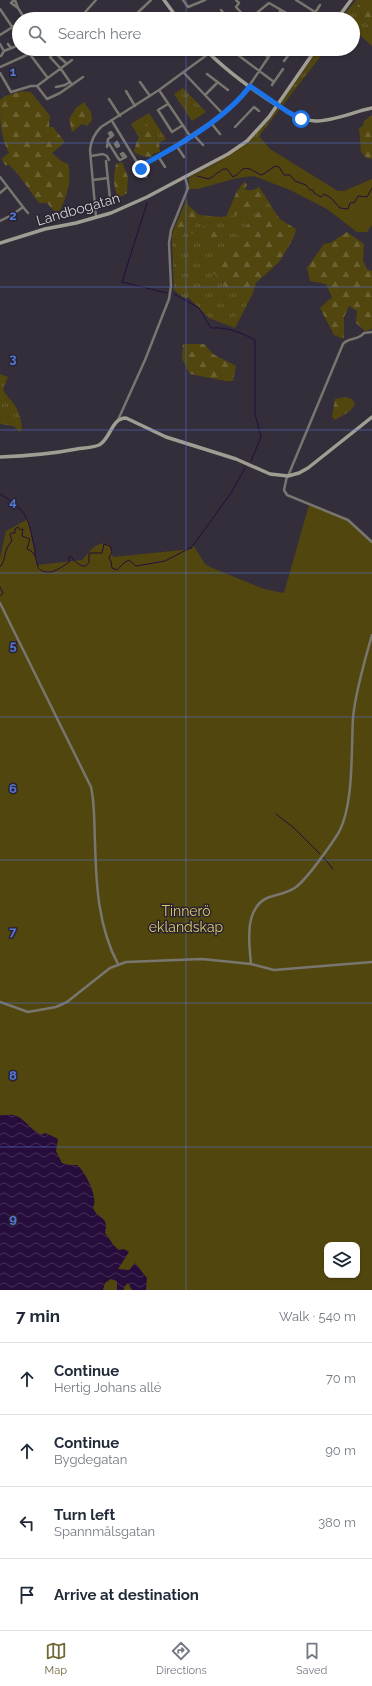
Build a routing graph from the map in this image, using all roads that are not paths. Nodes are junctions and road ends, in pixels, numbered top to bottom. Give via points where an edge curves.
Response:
1 (15, 0) edge
2 (96, 0) edge
3 (151, 0) edge
4 (164, 0) edge
5 (184, 0) edge
6 (205, 0) edge
7 (236, 0) edge
8 (296, 0) edge
9 (351, 0) edge
10 (269, 1) edge
11 (320, 5) dead end
12 (18, 8) junction
13 (0, 9) edge
14 (281, 10) joint
15 (21, 12) edge
16 (85, 12) edge
17 (138, 12) edge
18 (173, 12) edge
19 (241, 12) edge
20 (256, 12) edge
21 (284, 12) edge
22 (315, 12) joint
23 (342, 12) edge
24 (12, 26) edge
25 (12, 28) edge
26 (0, 35) edge
27 (0, 44) edge
28 (8, 44) dead end
29 (11, 48) joint
30 (4, 51) junction
31 (1, 56) edge
32 (25, 56) edge
33 (31, 56) edge
34 (51, 56) edge
35 (58, 56) edge
36 (205, 56) edge
37 (213, 56) edge
38 (239, 56) edge
39 (288, 56) edge
40 (311, 56) edge
41 (268, 57) edge
42 (72, 60) dead end
43 (284, 61) dead end
44 (67, 64) junction
45 (0, 67) edge
46 (62, 69) junction
47 (283, 69) dead end
48 (258, 72) junction
49 (0, 73) edge
50 (184, 73) junction
51 (207, 74) dead end
52 (47, 77) dead end
53 (83, 77) dead end
54 (140, 82) dead end
55 (218, 82) junction
56 (274, 82) junction
57 (71, 83) junction
58 (272, 85) dead end
59 (37, 86) junction
60 (250, 86) junction
61 (56, 87) dead end
62 (160, 90) junction
63 (228, 90) dead end
64 (126, 91) dead end
65 (205, 95) junction
66 (150, 96) junction
67 (109, 99) dead end
68 (168, 104) junction
69 (277, 105) junction
70 (135, 106) junction
71 (372, 108) edge
72 (259, 111) dead end
73 (223, 114) junction
74 (120, 116) junction
75 (112, 121) junction
76 (211, 123) junction
77 (183, 125) junction
78 (235, 127) dead end
79 (220, 134) dead end
80 (192, 135) junction
81 (111, 136) dead end
82 (108, 142) junction
83 (176, 145) junction
84 (203, 145) dead end
85 (107, 147) dead end
86 (117, 147) dead end
87 (113, 150) junction
88 (90, 156) junction
89 (158, 156) junction
90 (184, 156) dead end
91 (124, 158) dead end
92 (139, 167) junction
93 (165, 167) dead end
94 (0, 177) edge
95 (146, 177) dead end
96 (185, 177) junction
97 (108, 178) junction
98 (92, 180) junction
99 (7, 187) junction
100 (0, 193) edge
101 (110, 199) dead end
102 (23, 207) junction
103 (28, 213) dead end
104 (96, 218) junction
105 (0, 221) edge
106 (0, 244) edge
107 (372, 332) edge
108 (372, 417) edge
109 (118, 420) junction
110 (0, 457) edge
111 (288, 476) junction
112 (372, 542) edge
113 (0, 603) edge
114 (372, 635) edge
115 (372, 962) edge
116 (118, 964) junction
117 (251, 964) junction
118 (0, 1002) edge

1 - 12 street
1 - 12 street via 11,4
2 - 16 street
3 - 17 street
4 - 18 street
5 - 6 street via 188,7
7 - 19 street via 239,3 236,7
8 - 22 street
9 - 23 street
10 - 14 street
10 - 20 street
11 - 22 street
12 - 15 street
13 - 24 street
14 - 21 street
25 - 26 street
27 - 30 street
28 - 29 street
29 - 30 street
30 - 31 street
32 - 45 street
33 - 52 street
34 - 46 street
35 - 44 street
36 - 50 street
37 - 60 street
38 - 48 street
39 - 43 street
40 - 69 street, Landbogatan
41 - 48 street
42 - 44 street
44 - 46 street
46 - 57 street
46 - 59 street
47 - 56 street
48 - 56 street
48 - 60 street
49 - 59 street via 11,92
50 - 62 street
50 - 65 street
51 - 55 street
53 - 57 street
54 - 66 street
55 - 63 street
55 - 65 street
56 - 58 street
57 - 59 street via 48,99
57 - 61 street
60 - 69 street
60 - 73 street
62 - 66 street
62 - 68 street
64 - 70 street
65 - 73 street
66 - 70 street
67 - 74 street
68 - 77 street
68 - 77 street via 158,110 172,132
69 - 71 street via 294,116 314,121
69 - 96 street, Landbogatan via 261,126 238,148
70 - 74 street
72 - 78 street via 254,107
73 - 76 street
74 - 75 street
75 - 88 street via 101,127 94,135
75 - 92 street
76 - 79 street
76 - 80 street
77 - 80 street
80 - 83 street
80 - 84 street
81 - 82 street
82 - 85 street
82 - 87 street
83 - 89 street
83 - 90 street
86 - 87 street
87 - 91 street via 119,159
88 - 97 street via 103,154 108,160
88 - 98 street
89 - 92 street
89 - 93 street
92 - 95 street
94 - 99 street
96 - 104 street, Landbogatan via 128,206
96 - 109 street via 188,188 171,230 169,243 172,286 169,299
97 - 98 street
97 - 101 street
98 - 104 street
99 - 100 street
99 - 102 street
102 - 103 street
102 - 105 street
104 - 106 street, Landbogatan via 45,229
107 - 111 street via 346,340 343,344
108 - 111 street via 308,468
109 - 110 street via 105,441 96,446 56,454
109 - 111 street via 126,418 166,437 236,459 264,472
111 - 112 street via 284,490 287,495 348,520
113 - 116 street via 90,787 94,804 98,902
114 - 117 street via 354,717 346,817 338,834 298,885 289,892 262,901 254,910 251,915
115 - 117 street via 274,970
116 - 117 street via 192,959
116 - 118 street via 56,1008 28,1012

